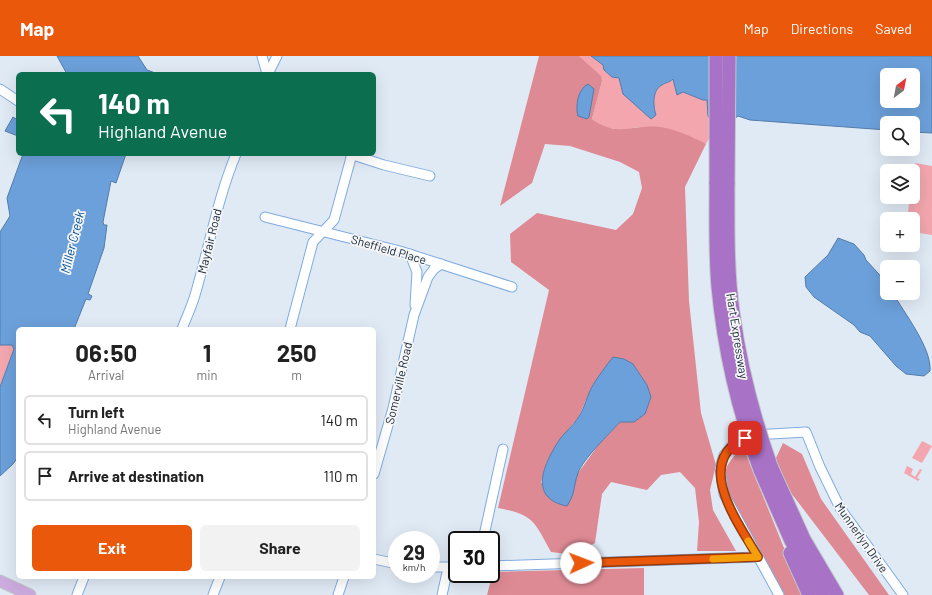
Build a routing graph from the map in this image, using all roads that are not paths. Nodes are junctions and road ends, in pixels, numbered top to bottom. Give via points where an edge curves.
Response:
1 (262, 56) edge
2 (277, 56) edge
3 (716, 56) edge
4 (729, 56) edge
5 (267, 72) edge
6 (269, 72) edge
7 (0, 89) edge
8 (16, 100) edge
9 (235, 156) edge
10 (350, 156) edge
11 (357, 156) edge
12 (430, 176) dead end
13 (265, 217) dead end
14 (323, 231) junction
15 (410, 254) junction
16 (441, 264) junction
17 (512, 287) dead end
18 (414, 315) junction
19 (183, 327) edge
20 (291, 327) edge
21 (503, 449) dead end
22 (376, 467) edge
23 (765, 468) junction
24 (776, 509) junction
25 (485, 531) edge
26 (758, 557) junction
27 (376, 559) edge
28 (388, 562) edge
29 (500, 566) edge
30 (83, 579) edge
31 (219, 579) edge
32 (343, 579) edge
33 (448, 579) edge
34 (0, 581) edge
35 (23, 594) edge
36 (77, 595) edge
37 (213, 595) edge
38 (338, 595) edge
39 (442, 595) edge
40 (779, 595) edge
41 (809, 595) edge
42 (823, 595) edge
43 (837, 595) edge
44 (903, 595) edge

1 - 5 street
2 - 6 street
3 - 23 highway, Hart Expressway, bridge via 717,257 721,309 734,386 748,437
4 - 23 highway, Hart Expressway, bridge via 728,249 733,310
7 - 8 street
9 - 19 street, Mayfair Road via 226,177 195,296
10 - 14 street via 334,220
11 - 12 street
13 - 14 street, Sheffield Place
14 - 15 street, Sheffield Place
14 - 20 street via 313,242
15 - 16 street, Sheffield Place
15 - 18 street, Somerville Road via 417,272
16 - 17 street, Sheffield Place
16 - 18 street, Somerville Road via 428,277
18 - 22 street, Somerville Road via 393,408
21 - 25 street
23 - 24 highway, Hart Expressway
23 - 43 highway, Hart Expressway
24 - 41 highway
24 - 42 highway, Hart Expressway
26 - 29 street
26 - 40 street
26 - 44 street, Munnerlyn Drive via 724,494 720,475 721,461 737,442 753,435 806,432 840,508
27 - 28 street
30 - 36 street
31 - 37 street
32 - 38 street
33 - 39 street
34 - 35 main road

